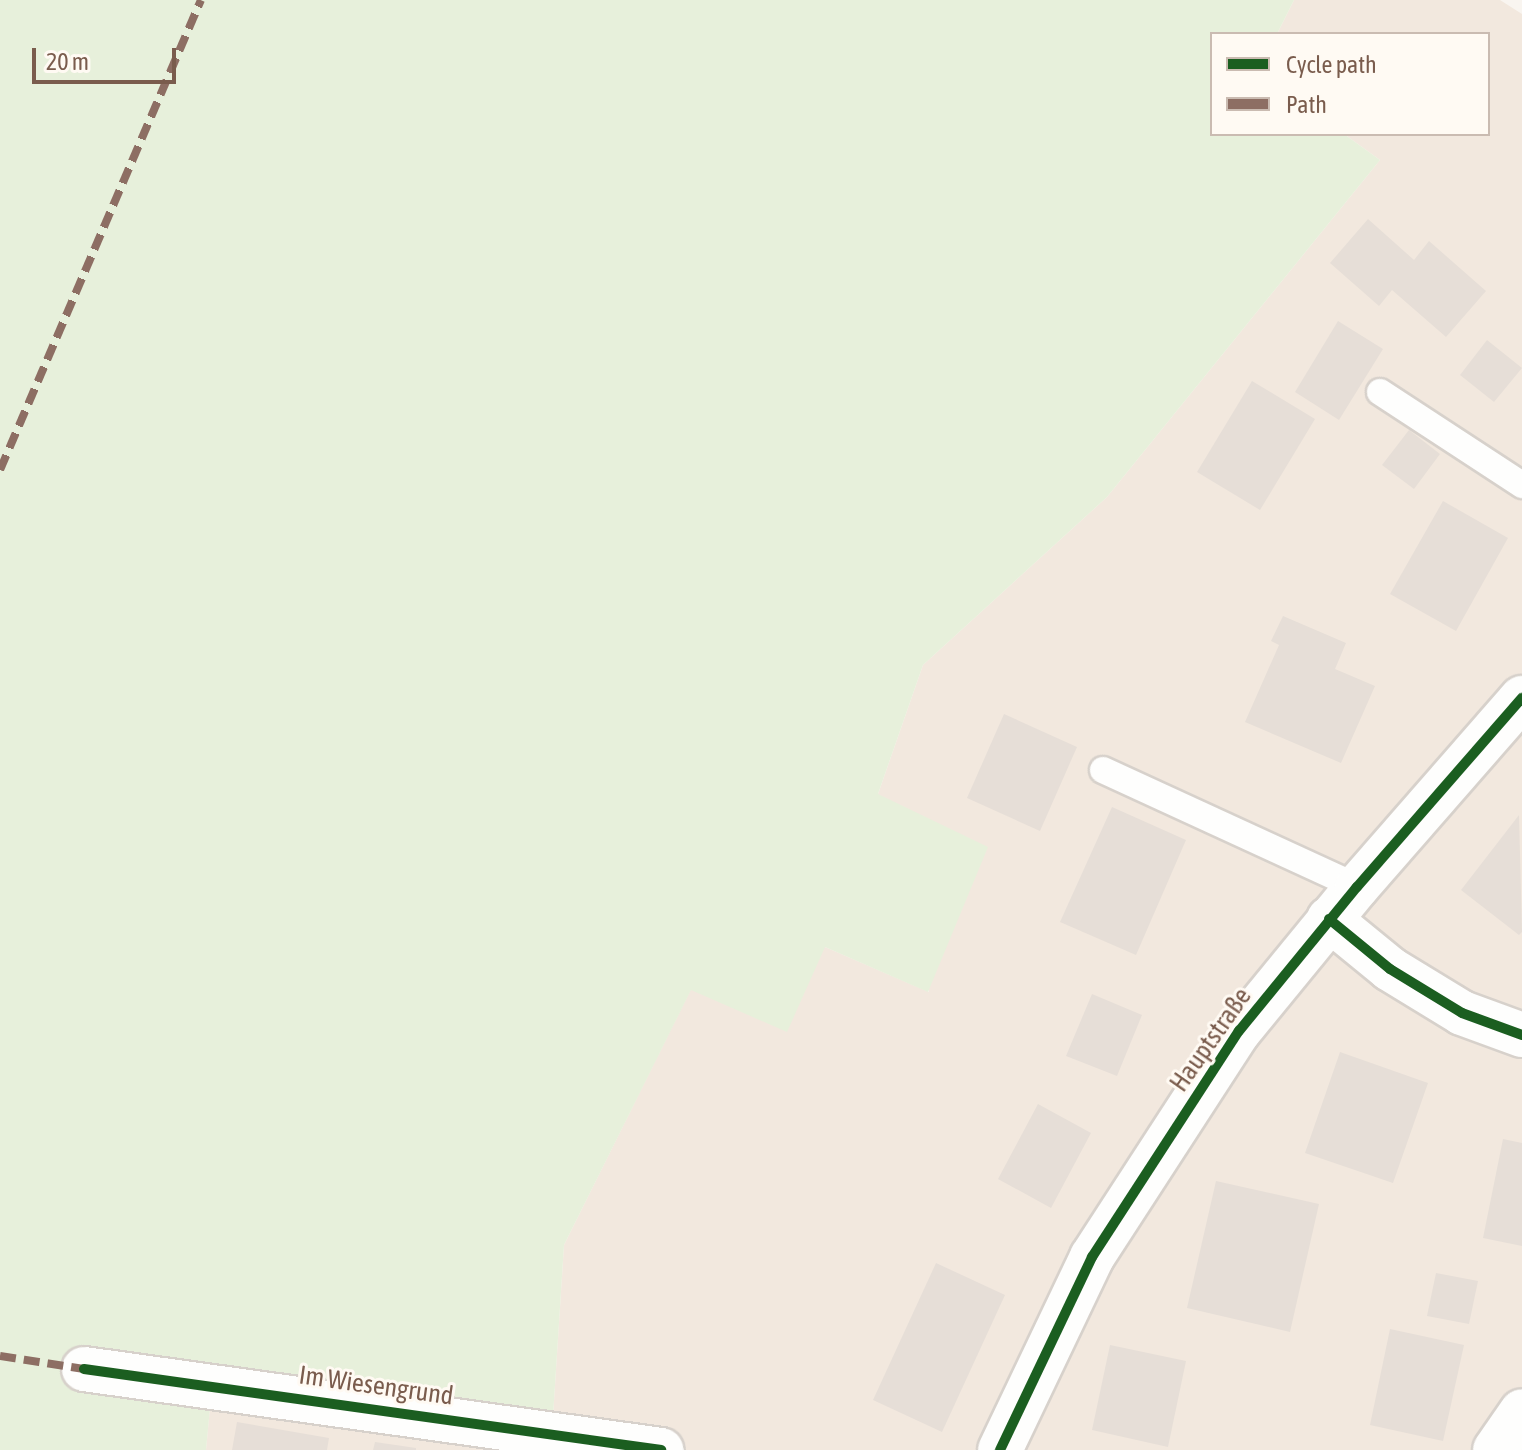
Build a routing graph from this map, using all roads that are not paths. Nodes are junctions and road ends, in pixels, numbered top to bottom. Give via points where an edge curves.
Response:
1 (1380, 392) dead end
2 (1522, 485) edge
3 (1522, 698) edge
4 (1103, 770) dead end
5 (1357, 887) junction
6 (1329, 919) junction
7 (1522, 1035) edge
8 (84, 1369) dead end
9 (1522, 1411) edge
10 (661, 1450) edge
11 (1000, 1450) edge
12 (1495, 1450) edge

1 - 2 lane
3 - 5 street, Hauptstraße
4 - 5 lane
5 - 6 street, Hauptstraße
6 - 7 street via 1390,969 1462,1013
6 - 11 street, Hauptstraße via 1239,1031 1092,1257
8 - 10 street, Im Wiesengrund
9 - 12 street

